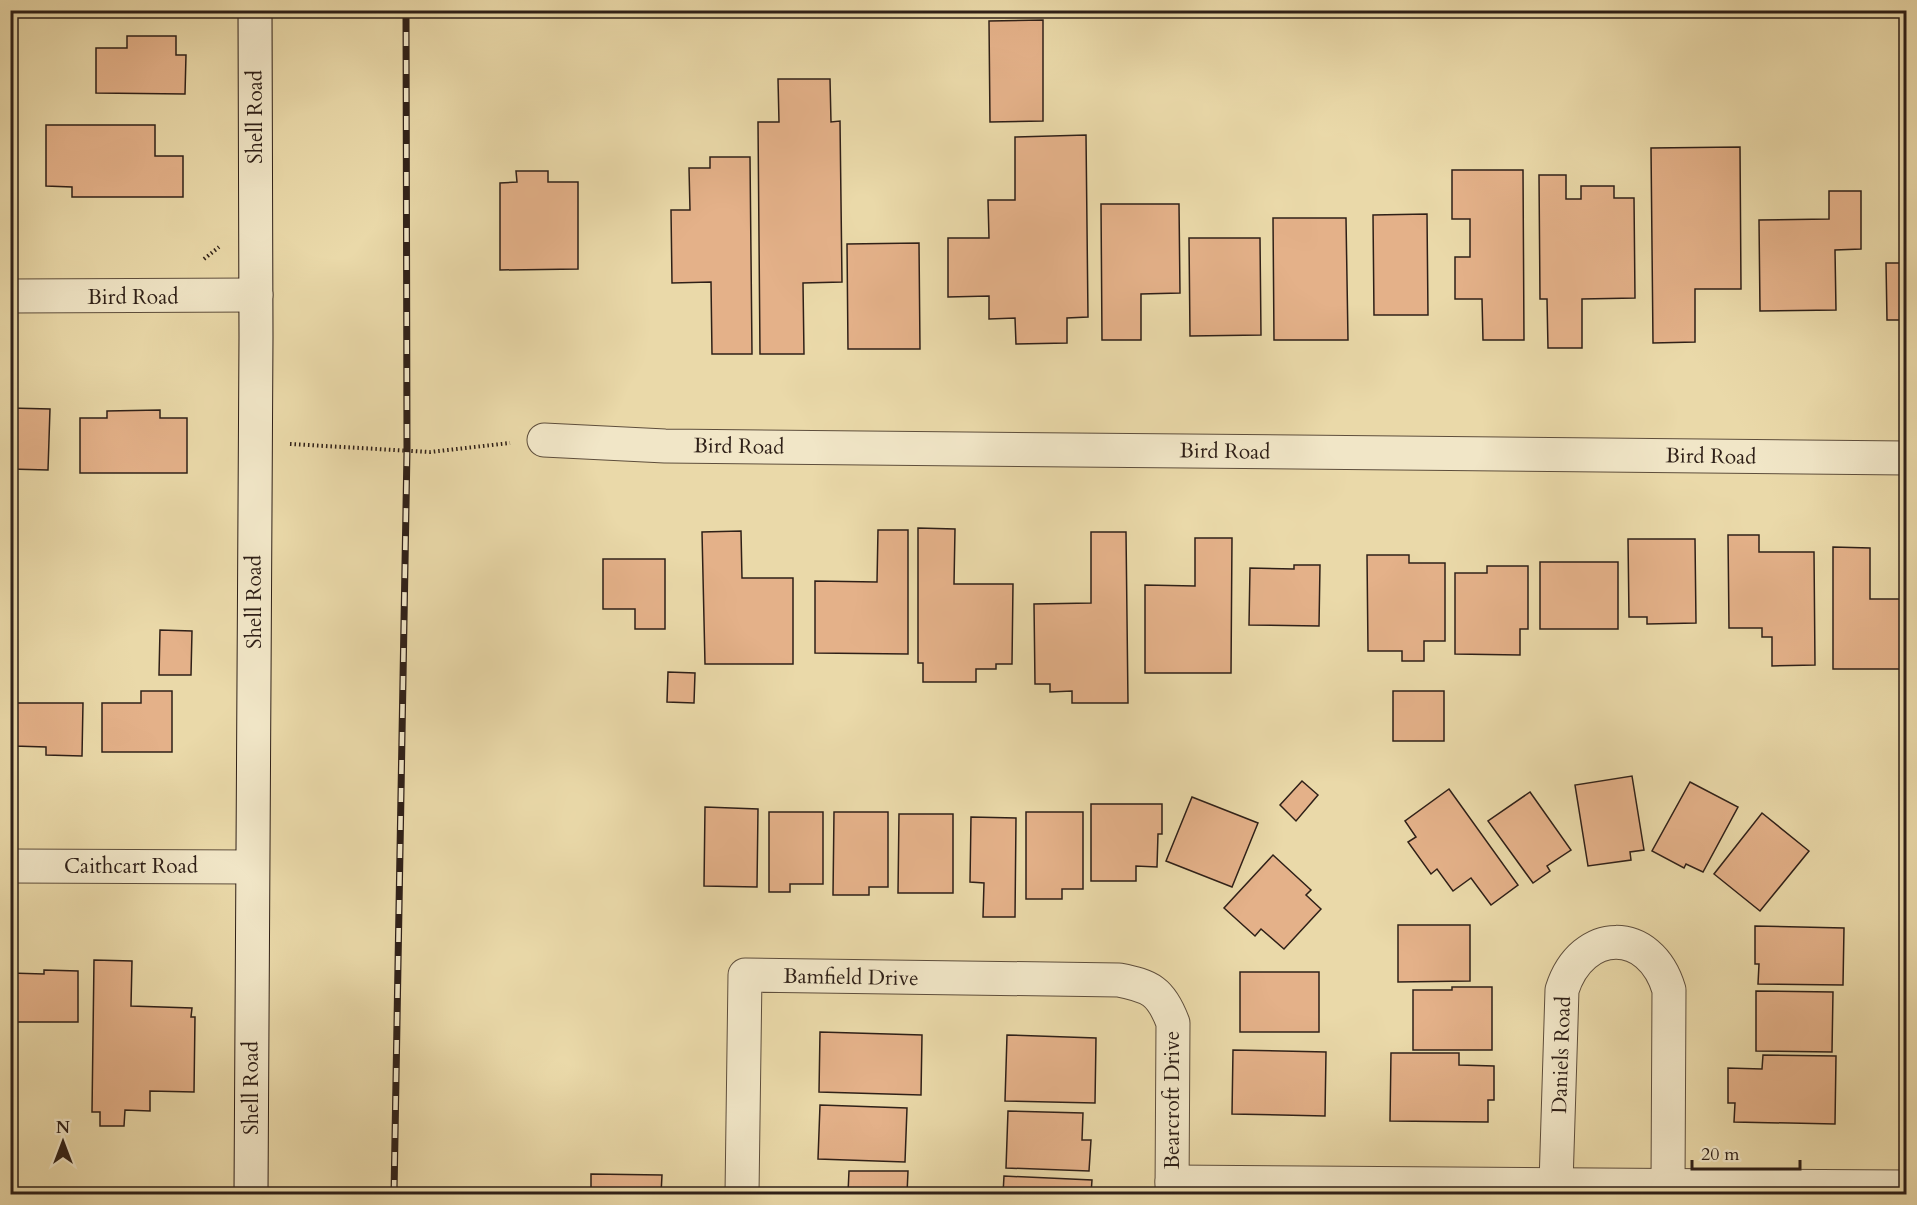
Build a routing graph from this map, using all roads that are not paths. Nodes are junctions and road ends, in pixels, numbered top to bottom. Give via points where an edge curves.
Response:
1 (255, 10) edge
2 (256, 295) junction
3 (10, 296) edge
4 (544, 440) road end
5 (1906, 458) edge
6 (10, 866) edge
7 (252, 867) junction
8 (1167, 1006) joint
9 (1556, 1184) junction
10 (1668, 1186) junction
11 (1906, 1187) edge
12 (1172, 1188) edge
13 (251, 1194) edge
14 (742, 1194) edge

1 - 2 street, Shell Road
2 - 3 street, Bird Road
2 - 7 street, Shell Road
4 - 5 street, Bird Road via 665,446
6 - 7 street, Caithcart Road
7 - 13 street, Shell Road
8 - 12 street, Bearcroft Drive via 1173,1023
8 - 14 street, Bamfield Drive via 1144,985 1119,980 746,975
9 - 10 street
9 - 10 street, Daniels Road via 1562,990 1569,970 1582,954 1600,945 1621,943 1653,958 1664,972 1669,990
9 - 12 street
10 - 11 street

